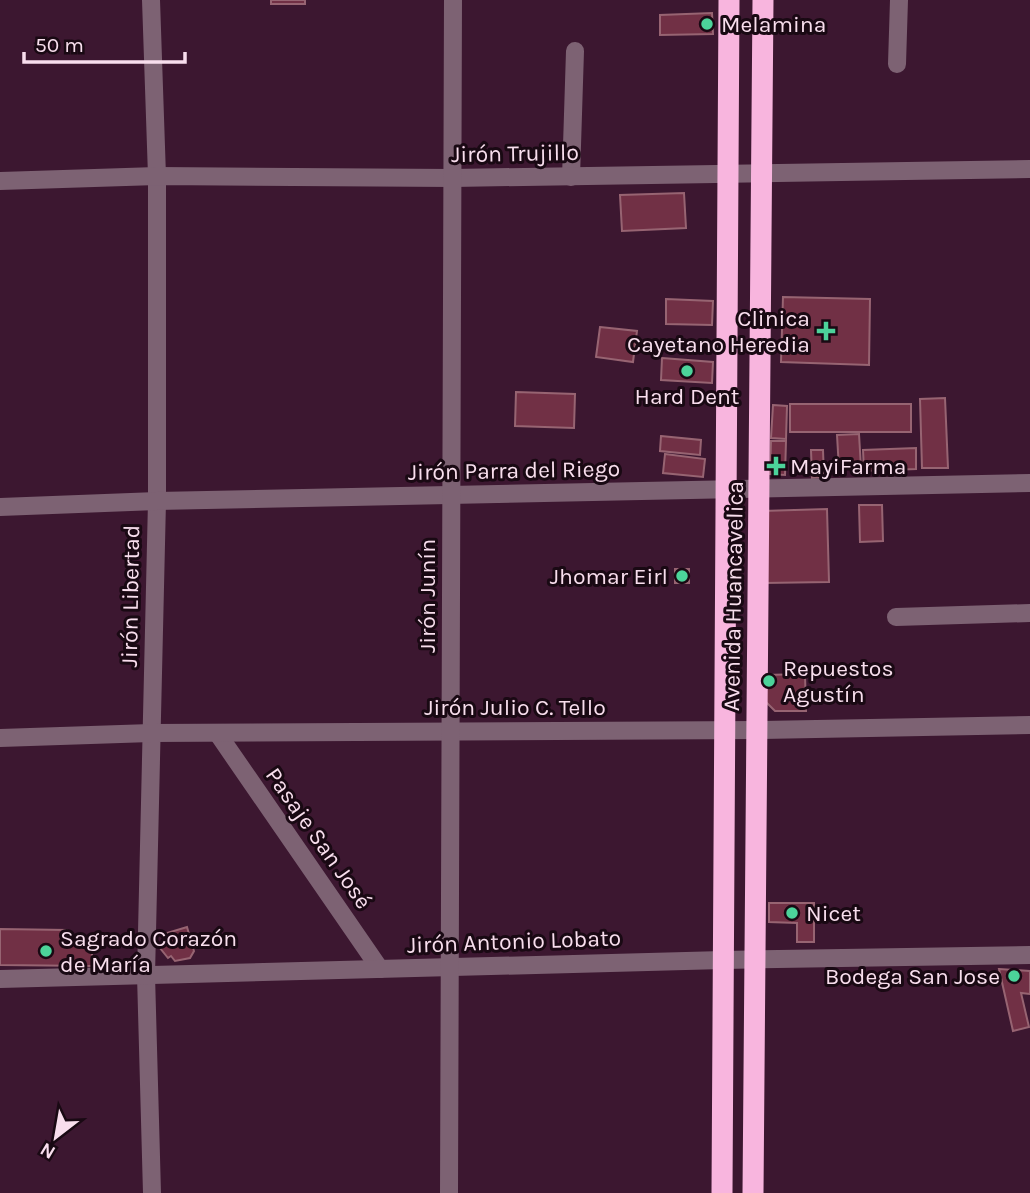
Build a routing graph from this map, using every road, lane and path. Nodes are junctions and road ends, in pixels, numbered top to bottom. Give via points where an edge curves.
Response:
1 (150, 0) edge
2 (453, 0) edge
3 (729, 0) edge
4 (763, 0) edge
5 (899, 0) edge
6 (575, 51) dead end
7 (897, 64) dead end
8 (1030, 169) edge
9 (764, 172) junction
10 (727, 173) junction
11 (157, 176) junction
12 (571, 177) junction
13 (453, 178) junction
14 (0, 181) edge
15 (1030, 483) edge
16 (726, 489) junction
17 (761, 489) junction
18 (452, 496) junction
19 (157, 501) junction
20 (0, 507) edge
21 (1030, 613) edge
22 (896, 617) dead end
23 (1030, 725) edge
24 (724, 730) junction
25 (758, 730) junction
26 (451, 732) junction
27 (151, 733) junction
28 (218, 734) junction
29 (0, 738) edge
30 (1030, 955) edge
31 (756, 959) junction
32 (723, 960) junction
33 (450, 966) junction
34 (380, 969) junction
35 (146, 975) junction
36 (0, 979) edge
37 (152, 1193) edge
38 (449, 1193) edge
39 (722, 1193) edge
40 (753, 1193) edge

1 - 11 street, Jirón Libertad
2 - 13 street, Jirón Junín
3 - 10 highway, Avenida Huancavelica
4 - 9 highway, Avenida Huancavelica
5 - 7 street
6 - 12 street
8 - 9 street, Jirón Trujillo
9 - 10 street, Jirón Trujillo
9 - 17 highway, Avenida Huancavelica
10 - 12 street, Jirón Trujillo
10 - 16 highway, Avenida Huancavelica
11 - 13 street, Jirón Trujillo
11 - 14 street, Jirón Trujillo
11 - 19 street, Jirón Libertad
12 - 13 street, Jirón Trujillo
13 - 18 street, Jirón Junín
15 - 17 street, Jirón Parra del Riego
16 - 17 street, Jirón Parra del Riego
16 - 18 street, Jirón Parra del Riego
16 - 24 highway, Avenida Huancavelica
17 - 25 highway, Avenida Huancavelica
18 - 19 street, Jirón Parra del Riego
18 - 26 street, Jirón Junín
19 - 20 street, Jirón Parra del Riego
19 - 27 street, Jirón Libertad
21 - 22 street
23 - 25 street, Jirón Julio C. Tello
24 - 25 street, Jirón Julio C. Tello
24 - 26 street, Jirón Julio C. Tello
24 - 32 highway, Avenida Huancavelica
25 - 31 highway, Avenida Huancavelica
26 - 28 street, Jirón Julio C. Tello
26 - 33 street, Jirón Junín
27 - 28 street, Jirón Julio C. Tello
27 - 29 street, Jirón Julio C. Tello
27 - 35 street, Jirón Libertad
28 - 34 street, Pasaje San José
30 - 31 street, Jirón Antonio Lobato
31 - 32 street, Jirón Antonio Lobato
31 - 40 highway, Avenida Huancavelica
32 - 33 street, Jirón Antonio Lobato
32 - 39 highway, Avenida Huancavelica
33 - 34 street, Jirón Antonio Lobato
33 - 38 street, Jirón Junín
34 - 35 street, Jirón Antonio Lobato
35 - 36 street, Jirón Antonio Lobato
35 - 37 street, Jirón Libertad

